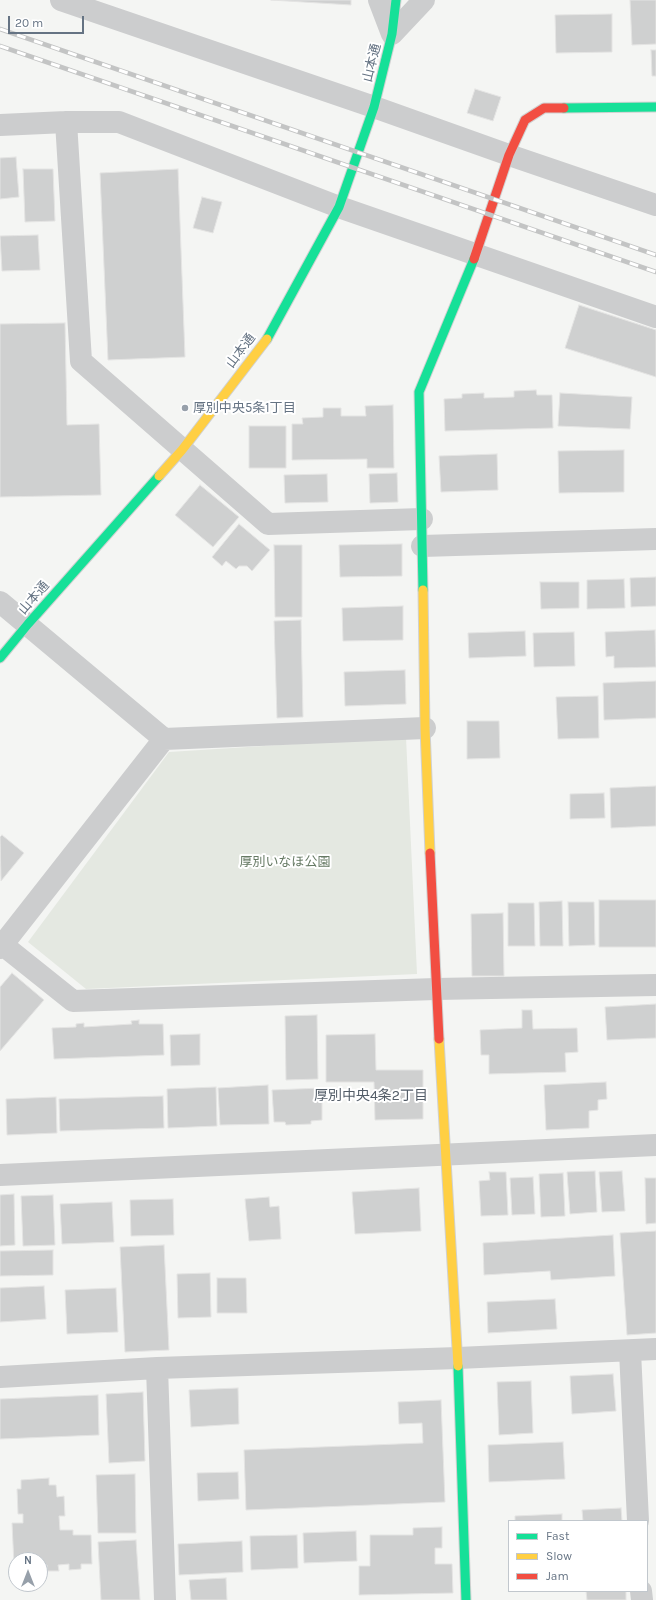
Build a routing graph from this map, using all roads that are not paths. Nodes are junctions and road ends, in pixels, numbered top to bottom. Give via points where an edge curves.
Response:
1 (61, 0) edge
2 (379, 0) edge
3 (396, 0) edge
4 (424, 0) edge
5 (392, 34) junction
6 (374, 107) junction
7 (656, 107) edge
8 (66, 122) junction
9 (0, 125) edge
10 (509, 156) junction
11 (656, 205) edge
12 (339, 207) junction
13 (476, 254) junction
14 (656, 317) edge
15 (182, 450) junction
16 (422, 519) junction
17 (656, 540) edge
18 (422, 546) junction
19 (0, 602) edge
20 (28, 624) junction
21 (0, 658) edge
22 (425, 728) junction
23 (164, 739) junction
24 (1, 946) edge
25 (656, 985) edge
26 (436, 989) junction
27 (656, 1145) edge
28 (446, 1155) junction
29 (0, 1175) edge
30 (656, 1349) edge
31 (630, 1351) junction
32 (458, 1358) junction
33 (157, 1368) junction
34 (0, 1377) edge
35 (638, 1520) edge
36 (165, 1600) edge
37 (466, 1600) edge

1 - 6 street
2 - 5 street
3 - 5 street, 山本通
4 - 5 street
5 - 6 street, 山本通
6 - 10 street
6 - 12 street, 山本通
7 - 10 street via 544,108 525,120
8 - 9 street
8 - 12 street via 119,122
8 - 15 street via 81,361
10 - 11 street
10 - 13 street
12 - 13 street
12 - 15 street, 山本通 via 267,338
13 - 14 street
13 - 16 street via 419,392
15 - 16 street via 268,524
15 - 20 street, 山本通
16 - 18 street
17 - 18 street
18 - 22 street
19 - 20 street
20 - 21 street, 山本通
20 - 23 street
22 - 23 street
22 - 26 street
23 - 24 street
24 - 26 street via 72,1001
25 - 26 street
26 - 28 street
27 - 28 street
28 - 29 street
28 - 32 street
30 - 31 street
31 - 32 street
31 - 35 street
32 - 33 street
32 - 37 street
33 - 34 street
33 - 36 street

